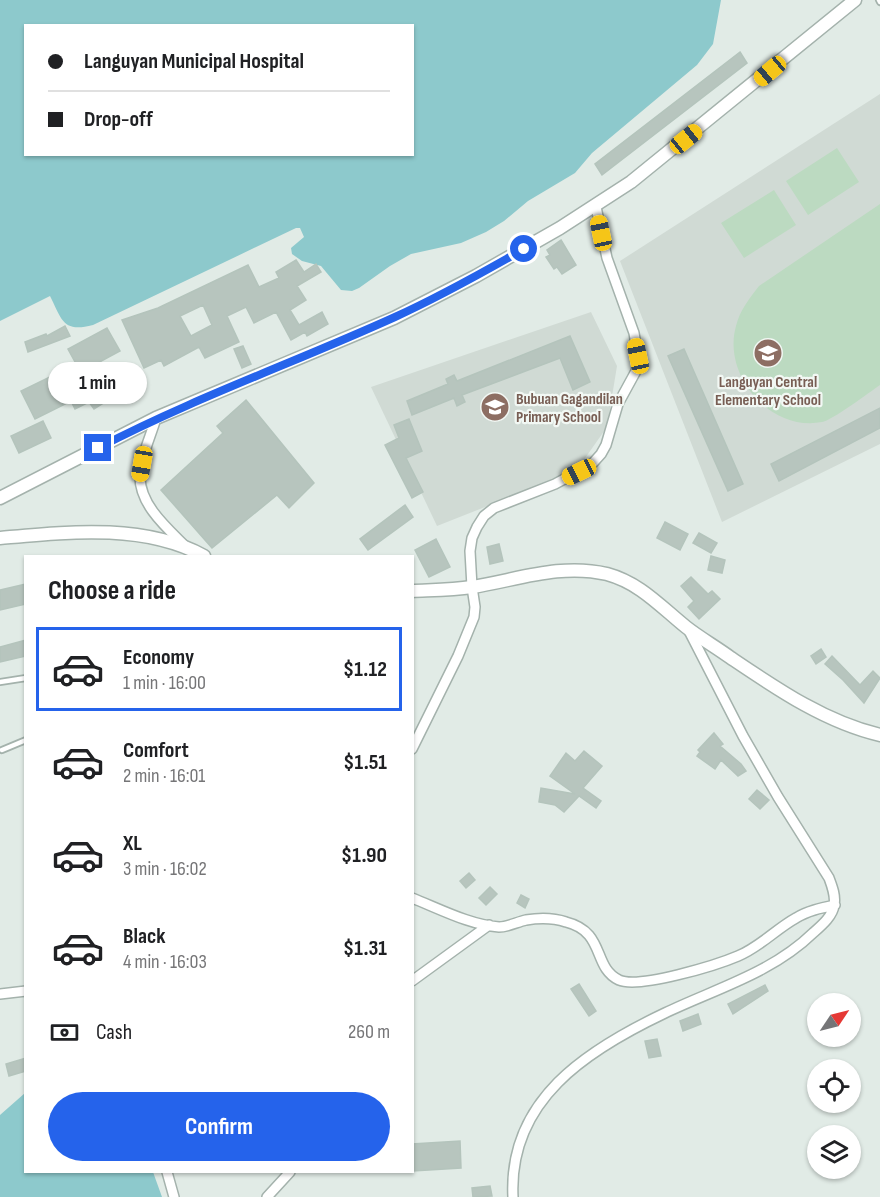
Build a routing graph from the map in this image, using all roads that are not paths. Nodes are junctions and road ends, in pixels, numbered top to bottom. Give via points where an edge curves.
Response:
1 (855, 0) edge
2 (596, 207) junction
3 (156, 418) junction
4 (0, 498) edge
5 (0, 538) edge
6 (185, 546) junction
7 (202, 555) edge
8 (472, 587) junction
9 (414, 591) edge
10 (687, 627) junction
11 (24, 678) edge
12 (0, 682) edge
13 (880, 735) edge
14 (24, 741) edge
15 (414, 745) edge
16 (2, 750) dead end
17 (414, 899) edge
18 (834, 905) junction
19 (489, 925) junction
20 (414, 980) edge
21 (24, 990) edge
22 (0, 994) edge
23 (167, 1173) edge
24 (289, 1173) edge
25 (174, 1197) edge
26 (267, 1197) edge
27 (513, 1197) edge

1 - 2 street via 686,139
2 - 3 street via 414,308
2 - 8 street via 639,362 618,404 606,445 592,464 484,516 472,538
3 - 4 street
3 - 6 street via 142,464 143,492 148,504
5 - 6 street via 84,531 143,536
6 - 7 street
8 - 9 street
8 - 10 street via 545,572 604,574 648,593
8 - 15 street via 476,607 471,627
10 - 13 street via 770,684 837,721
10 - 18 street via 743,736 829,878
11 - 12 lane
14 - 16 lane
17 - 19 street
18 - 19 street via 795,918 738,956 633,983 610,974 591,937 575,924 538,919 502,927
18 - 27 street via 829,918 816,931 776,961 629,1031 568,1073 547,1093 520,1138 514,1161
19 - 20 street
21 - 22 street
23 - 25 street
24 - 26 street

